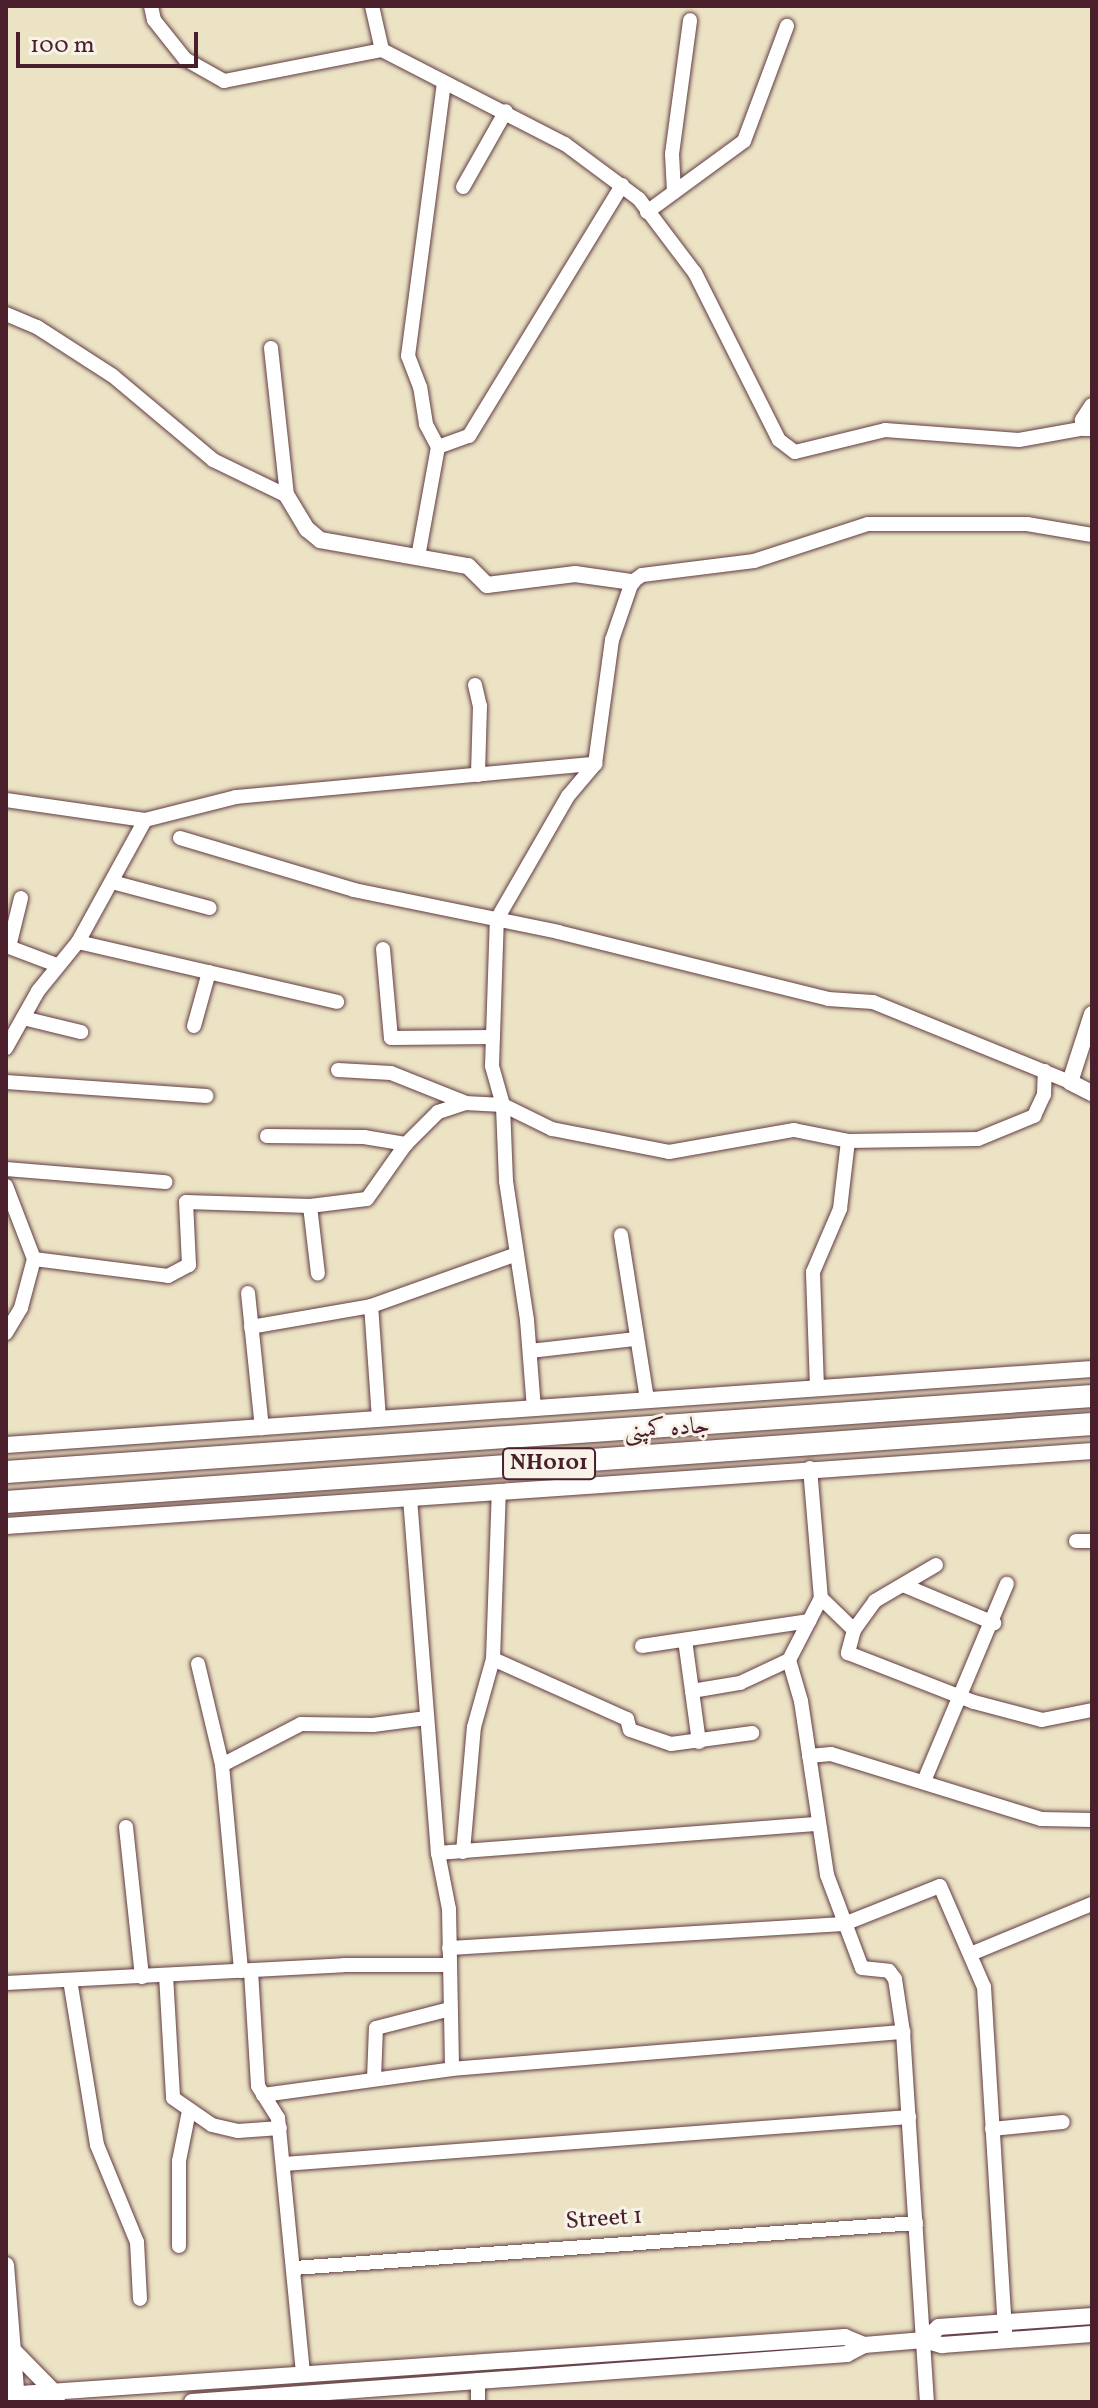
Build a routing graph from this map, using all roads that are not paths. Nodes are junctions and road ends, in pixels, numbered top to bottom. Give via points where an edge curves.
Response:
1 (151, 6) edge
2 (372, 6) edge
3 (690, 20) dead end
4 (787, 26) dead end
5 (382, 50) junction
6 (444, 82) junction
7 (506, 111) junction
8 (622, 185) junction
9 (463, 187) dead end
10 (674, 192) junction
11 (647, 212) junction
12 (6, 314) edge
13 (271, 348) dead end
14 (1092, 406) edge
15 (1088, 428) edge
16 (438, 447) junction
17 (287, 496) junction
18 (1092, 535) edge
19 (418, 557) junction
20 (632, 582) junction
21 (475, 685) dead end
22 (595, 764) junction
23 (478, 775) junction
24 (6, 800) edge
25 (145, 820) junction
26 (180, 838) dead end
27 (112, 882) junction
28 (21, 898) dead end
29 (210, 908) dead end
30 (497, 919) junction
31 (78, 942) junction
32 (383, 949) dead end
33 (57, 965) junction
34 (209, 972) junction
35 (337, 1002) dead end
36 (1092, 1014) edge
37 (23, 1018) junction
38 (194, 1026) dead end
39 (81, 1032) dead end
40 (493, 1037) junction
41 (6, 1048) edge
42 (338, 1070) dead end
43 (1045, 1071) junction
44 (6, 1082) edge
45 (1070, 1082) junction
46 (1092, 1093) edge
47 (207, 1096) dead end
48 (465, 1103) junction
49 (503, 1105) junction
50 (267, 1136) dead end
51 (848, 1141) junction
52 (406, 1144) junction
53 (6, 1169) edge
54 (165, 1182) dead end
55 (8, 1191) edge
56 (310, 1206) junction
57 (621, 1235) dead end
58 (514, 1255) junction
59 (34, 1259) junction
60 (318, 1274) dead end
61 (248, 1293) dead end
62 (371, 1306) junction
63 (251, 1327) junction
64 (6, 1333) edge
65 (636, 1339) junction
66 (530, 1351) junction
67 (1092, 1369) edge
68 (817, 1388) junction
69 (1092, 1396) edge
70 (647, 1400) junction
71 (534, 1409) junction
72 (379, 1419) junction
73 (1092, 1424) edge
74 (262, 1428) junction
75 (6, 1445) edge
76 (1092, 1451) edge
77 (810, 1468) junction
78 (6, 1472) edge
79 (499, 1491) junction
80 (410, 1498) junction
81 (6, 1502) edge
82 (6, 1526) edge
83 (1076, 1541) dead end
84 (1092, 1541) edge
85 (936, 1565) dead end
86 (1007, 1584) dead end
87 (903, 1585) junction
88 (821, 1598) junction
89 (809, 1621) junction
90 (994, 1623) junction
91 (854, 1630) junction
92 (685, 1640) junction
93 (642, 1646) dead end
94 (493, 1659) junction
95 (789, 1660) junction
96 (198, 1664) dead end
97 (692, 1691) junction
98 (961, 1697) junction
99 (1092, 1710) edge
100 (427, 1718) junction
101 (752, 1733) dead end
102 (699, 1742) junction
103 (809, 1756) junction
104 (222, 1765) junction
105 (924, 1781) junction
106 (1092, 1820) edge
107 (818, 1824) junction
108 (126, 1827) dead end
109 (463, 1852) junction
110 (438, 1853) junction
111 (1092, 1904) edge
112 (844, 1924) junction
113 (449, 1948) junction
114 (973, 1953) junction
115 (450, 1965) junction
116 (246, 1971) junction
117 (166, 1975) junction
118 (142, 1977) junction
119 (70, 1980) junction
120 (6, 1983) edge
121 (450, 2009) junction
122 (903, 2032) junction
123 (452, 2069) junction
124 (374, 2079) junction
125 (263, 2095) junction
126 (189, 2111) junction
127 (909, 2117) junction
128 (1063, 2122) dead end
129 (280, 2128) junction
130 (992, 2129) junction
131 (284, 2164) junction
132 (916, 2223) junction
133 (179, 2246) dead end
134 (6, 2265) edge
135 (294, 2268) junction
136 (140, 2299) dead end
137 (1092, 2316) edge
138 (1004, 2322) junction
139 (1092, 2334) edge
140 (924, 2340) junction
141 (1006, 2340) junction
142 (864, 2345) junction
143 (13, 2350) junction
144 (303, 2373) junction
145 (478, 2380) junction
146 (58, 2396) edge
147 (327, 2396) edge
148 (13, 2397) edge
149 (192, 2402) edge
150 (478, 2402) edge
151 (927, 2402) edge

1 - 5 street via 154,20 185,59 224,81
2 - 5 street
3 - 10 street via 672,154
4 - 10 street via 744,141
5 - 6 street
6 - 7 street
6 - 16 street via 408,356 426,424
7 - 8 street
7 - 9 street
8 - 11 street
8 - 16 street via 469,436
10 - 11 street
11 - 15 street via 695,273 779,440 795,452 885,430 1019,440
12 - 17 street via 37,327 113,376 213,460
13 - 17 street
14 - 15 street
16 - 19 street
17 - 19 street via 320,540
18 - 20 street via 1027,524 868,524 754,561 642,575
19 - 20 street via 468,566 487,585 575,574
20 - 22 street via 612,640
21 - 23 street via 480,706
22 - 23 street
22 - 30 street via 568,796
23 - 25 street via 236,797
24 - 25 street
25 - 27 street
26 - 30 street via 354,890
27 - 29 street
27 - 31 street
28 - 33 street via 9,947
30 - 40 street
30 - 43 street via 828,999 873,1002
31 - 33 street
31 - 34 street
32 - 40 street via 391,1038
33 - 37 street
34 - 35 street
34 - 38 street
36 - 45 street
37 - 39 street
37 - 41 street
40 - 49 street via 492,1066
42 - 48 street via 391,1073
43 - 45 street
43 - 51 street via 1044,1095 1034,1116 978,1139
44 - 47 street
45 - 46 street
48 - 49 street
48 - 52 street via 438,1112
49 - 51 street via 552,1129 669,1152 794,1130
49 - 58 street
50 - 52 street via 364,1137
51 - 68 street via 840,1209 813,1272
52 - 56 street via 375,1195
53 - 54 street
55 - 59 street
56 - 59 street via 186,1202 189,1265 168,1276
56 - 60 street
57 - 65 street
58 - 62 street
58 - 66 street
59 - 64 street via 21,1308
61 - 63 street
62 - 63 street
62 - 72 street
63 - 74 street
65 - 66 street
65 - 70 street
66 - 71 street
67 - 68 street
68 - 70 street
69 - 78 highway, جاده کمپنی / NH0101
70 - 71 street
71 - 72 street
72 - 74 street
73 - 81 highway, جاده کمپنی / NH0101
74 - 75 street
76 - 77 street
77 - 79 street via 648,1484
77 - 88 street
79 - 80 street
79 - 94 street
80 - 82 street
80 - 100 street
83 - 84 street
85 - 87 street
86 - 90 street
87 - 90 street
87 - 91 street via 875,1601
88 - 89 street
88 - 91 street
89 - 92 street
89 - 95 street
90 - 98 street
91 - 98 street via 848,1653 858,1661
92 - 93 street
92 - 97 street
94 - 102 street via 627,1719 630,1730 671,1744
94 - 109 street via 474,1727
95 - 97 street via 740,1683
95 - 103 street
96 - 104 street
97 - 102 street
98 - 99 street via 1042,1720
98 - 105 street
100 - 104 street via 373,1725 301,1724
100 - 110 street
101 - 102 street
103 - 105 street via 831,1754
103 - 107 street
104 - 116 street
105 - 106 street via 1041,1819
107 - 109 street
107 - 112 street via 827,1875
108 - 118 street
109 - 110 street
110 - 113 street via 449,1909
111 - 114 street
112 - 113 street
112 - 114 street via 940,1886
112 - 122 street via 862,1968 889,1971 895,1979
113 - 115 street
114 - 130 street via 984,1987
115 - 116 street
115 - 121 street
116 - 117 street
116 - 125 street
117 - 118 street
117 - 126 street via 170,2092
118 - 119 street
119 - 120 street
119 - 136 street via 97,2145 137,2242
121 - 123 street
121 - 124 street via 376,2028
122 - 123 street
122 - 127 street
123 - 124 street
124 - 125 street
125 - 129 street
126 - 129 street via 212,2125 238,2131
126 - 133 street via 179,2161
127 - 131 street
127 - 132 street
128 - 130 street
129 - 131 street
130 - 138 street
131 - 135 street
132 - 135 street, Street 1
132 - 140 street
134 - 143 street
135 - 144 street
137 - 138 street
138 - 140 street via 939,2327
138 - 141 street
139 - 141 street
140 - 141 street via 942,2345
140 - 142 street
140 - 151 street
142 - 144 street via 845,2337
142 - 145 street via 847,2354
143 - 146 street
143 - 148 street
144 - 146 street
145 - 147 street
145 - 150 street
146 - 148 street
147 - 149 street

